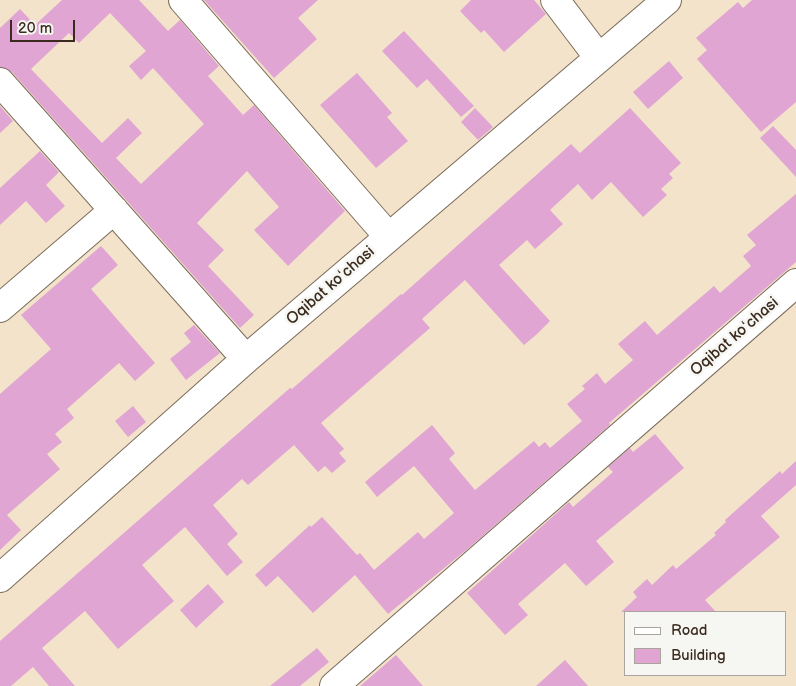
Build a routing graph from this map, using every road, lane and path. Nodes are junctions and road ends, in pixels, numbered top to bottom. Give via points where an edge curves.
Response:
1 (183, 0) edge
2 (555, 0) edge
3 (667, 0) edge
4 (600, 58) junction
5 (0, 82) edge
6 (114, 210) junction
7 (388, 236) junction
8 (796, 283) edge
9 (0, 308) edge
10 (246, 359) junction
11 (0, 578) edge
12 (334, 686) edge

1 - 7 street
2 - 4 street
3 - 4 street, Oqibat koʻchasi
4 - 7 street, Oqibat koʻchasi
5 - 6 street
6 - 9 street
6 - 10 street
7 - 10 street, Oqibat koʻchasi
8 - 12 street, Oqibat koʻchasi
10 - 11 street, Oqibat koʻchasi

